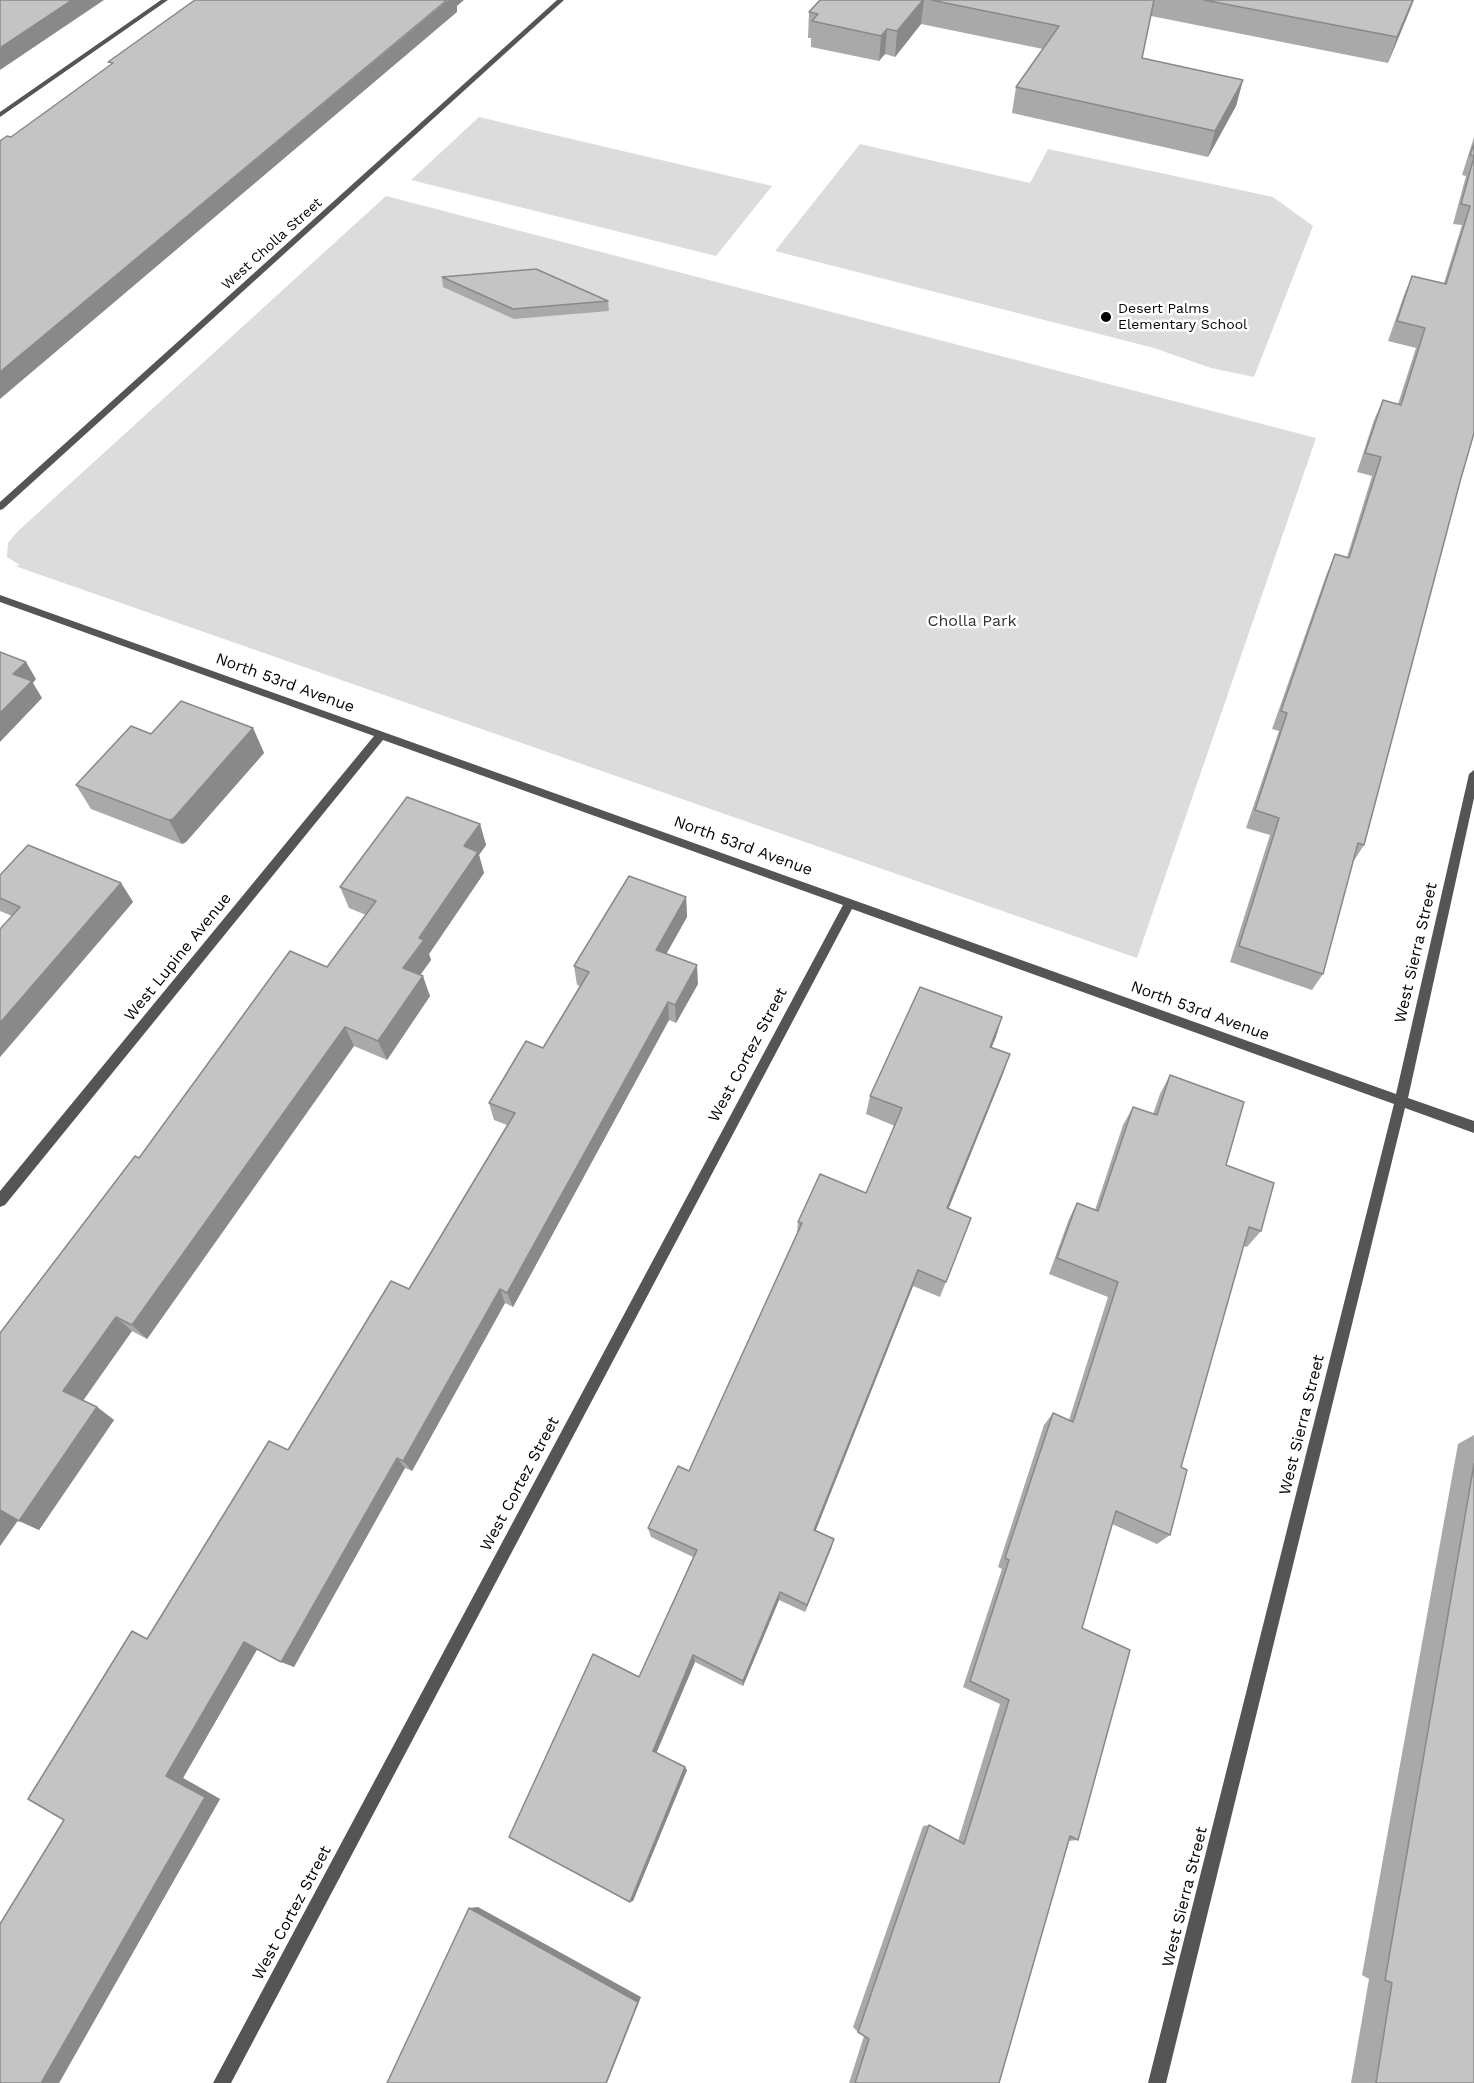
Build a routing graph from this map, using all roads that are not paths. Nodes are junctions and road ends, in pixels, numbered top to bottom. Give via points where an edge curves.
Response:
1 (165, 0) edge
2 (561, 0) edge
3 (0, 115) edge
4 (0, 507) edge
5 (0, 598) edge
6 (381, 735) junction
7 (1474, 774) edge
8 (850, 902) junction
9 (1401, 1100) junction
10 (1474, 1127) edge
11 (0, 1201) edge
12 (222, 2083) edge
13 (1157, 2083) edge

1 - 3 street
2 - 4 street, West Cholla Street
5 - 6 street, North 53rd Avenue
6 - 8 street, North 53rd Avenue
6 - 11 street, West Lupine Avenue
7 - 9 street, West Sierra Street
8 - 9 street, North 53rd Avenue
8 - 12 street, West Cortez Street
9 - 10 street, North 53rd Avenue
9 - 13 street, West Sierra Street

